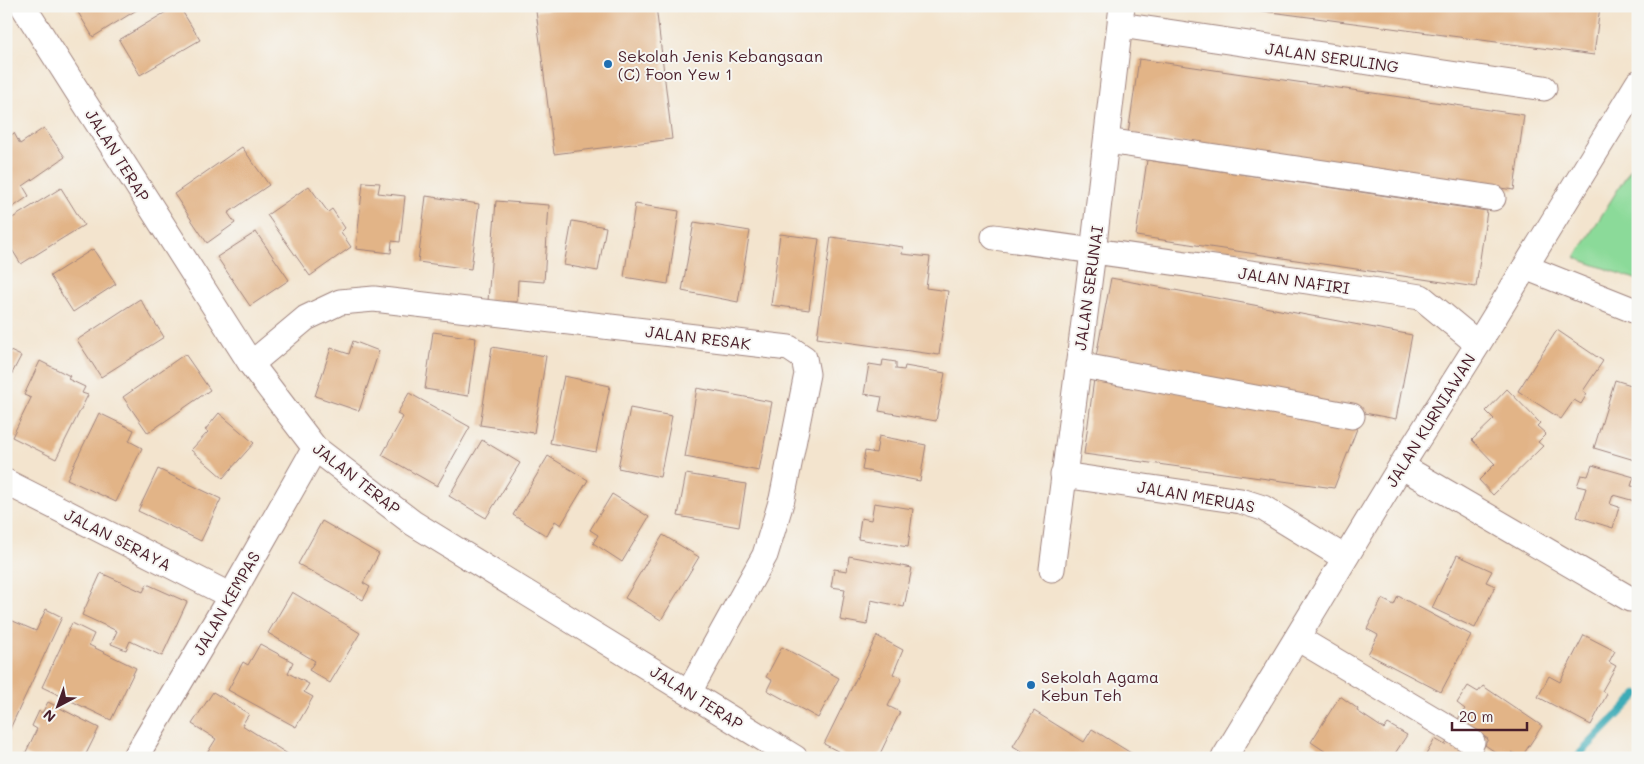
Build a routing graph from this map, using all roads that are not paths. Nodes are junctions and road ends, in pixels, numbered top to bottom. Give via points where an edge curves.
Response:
1 (24, 6) edge
2 (1121, 16) edge
3 (1638, 83) edge
4 (1544, 88) dead end
5 (1107, 140) junction
6 (1493, 198) dead end
7 (994, 237) dead end
8 (1094, 252) junction
9 (1525, 267) junction
10 (1638, 312) edge
11 (1478, 344) junction
12 (251, 364) junction
13 (1078, 366) junction
14 (1352, 416) dead end
15 (315, 448) junction
16 (1401, 466) junction
17 (1063, 475) junction
18 (6, 482) edge
19 (1345, 558) junction
20 (1052, 569) dead end
21 (231, 596) junction
22 (1630, 599) dead end
23 (1297, 638) junction
24 (689, 692) junction
25 (1472, 742) dead end
26 (135, 758) edge
27 (795, 758) edge
28 (1224, 758) edge

1 - 12 street, JALAN TERAP
2 - 4 street, JALAN SERULING
2 - 5 street, JALAN SERUNAI
3 - 9 street, JALAN KURNIAWAN
5 - 6 street
5 - 8 street, JALAN SERUNAI
7 - 8 street, JALAN NAFIRI
8 - 11 street, JALAN NAFIRI via 1421,297
8 - 13 street, JALAN SERUNAI
9 - 10 street
9 - 11 street, JALAN KURNIAWAN
11 - 16 street, JALAN KURNIAWAN
12 - 15 street, JALAN TERAP
12 - 24 street, JALAN RESAK via 306,318 340,302 374,299 789,348 804,358 808,374 782,499 765,555
13 - 14 street
13 - 17 street, JALAN SERUNAI
15 - 21 street, JALAN KEMPAS
15 - 24 street, JALAN TERAP via 413,523
16 - 19 street, JALAN KURNIAWAN
16 - 22 street
17 - 19 street, JALAN MERUAS via 1241,501 1263,508
17 - 20 street, JALAN SERUNAI
18 - 21 street, JALAN SERAYA
19 - 23 street, JALAN KURNIAWAN
21 - 26 street, JALAN KEMPAS
23 - 25 street
23 - 28 street, JALAN KURNIAWAN
24 - 27 street, JALAN TERAP

